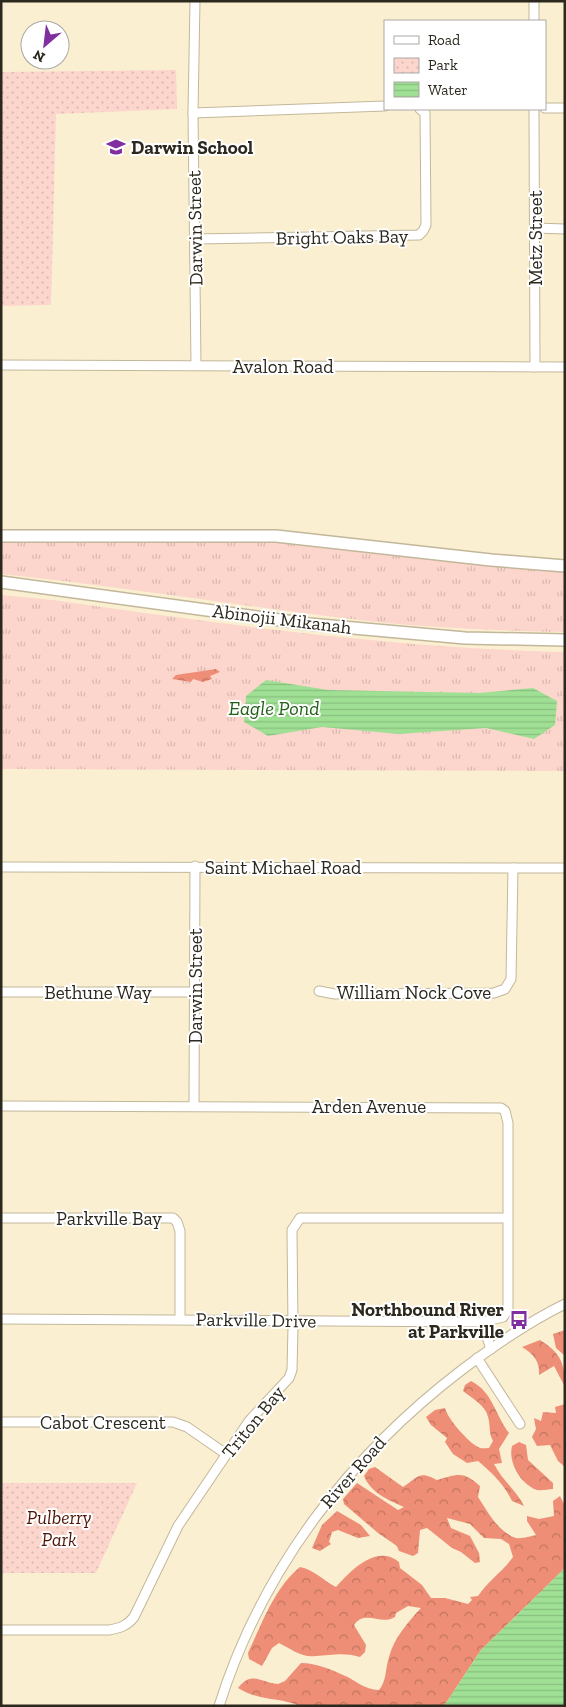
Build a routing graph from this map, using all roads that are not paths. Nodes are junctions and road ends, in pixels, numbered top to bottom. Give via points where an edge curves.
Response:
1 (195, 1) edge
2 (534, 1) edge
3 (534, 20) edge
4 (384, 106) edge
5 (546, 108) edge
6 (565, 108) edge
7 (421, 110) edge
8 (534, 110) edge
9 (194, 113) junction
10 (535, 228) junction
11 (565, 229) edge
12 (195, 239) junction
13 (1, 365) edge
14 (196, 365) junction
15 (535, 367) junction
16 (565, 367) edge
17 (1, 536) edge
18 (565, 566) edge
19 (1, 582) edge
20 (565, 640) edge
21 (195, 866) junction
22 (1, 867) edge
23 (513, 868) junction
24 (565, 868) edge
25 (319, 991) dead end
26 (1, 992) edge
27 (195, 992) junction
28 (194, 1105) junction
29 (1, 1106) edge
30 (1, 1218) edge
31 (507, 1218) junction
32 (565, 1304) edge
33 (1, 1319) edge
34 (180, 1319) junction
35 (294, 1321) junction
36 (482, 1322) junction
37 (491, 1349) junction
38 (477, 1358) junction
39 (1, 1422) edge
40 (520, 1424) dead end
41 (226, 1454) junction
42 (1, 1630) edge
43 (218, 1706) edge

1 - 9 street, Darwin Street
2 - 3 street
4 - 9 street
5 - 6 street
7 - 12 street, Bright Oaks Bay via 425,113 426,225 418,235
8 - 10 street, Metz Street
9 - 12 street, Darwin Street
10 - 11 street
10 - 15 street, Metz Street
12 - 14 street, Darwin Street
13 - 14 street, Avalon Road
14 - 15 street, Avalon Road
15 - 16 street, Avalon Road
17 - 18 main road via 276,536
19 - 20 main road, Abinojii Mikanah via 309,624 465,638
21 - 22 street, Saint Michael Road
21 - 23 street, Saint Michael Road
21 - 27 street, Darwin Street
23 - 24 street, Saint Michael Road
23 - 25 street, William Nock Cove via 511,979 505,989 494,993 335,994
26 - 27 street, Bethune Way
27 - 28 street, Darwin Street
28 - 29 street, Arden Avenue
28 - 31 street, Arden Avenue via 501,1108 508,1123
30 - 34 street, Parkville Bay via 173,1218 180,1231
31 - 35 street, Triton Bay via 300,1218 292,1230
31 - 36 street, Arden Avenue via 508,1310 503,1316
32 - 37 street, River Road
33 - 34 street, Parkville Drive
34 - 35 street, Parkville Drive
35 - 36 street, Parkville Drive
35 - 41 street, Triton Bay via 289,1378 250,1421
36 - 37 street
37 - 38 street, River Road
38 - 40 street
38 - 43 street, River Road via 406,1415 366,1454 320,1510 263,1600
39 - 41 street, Cabot Crescent via 173,1422 187,1427
41 - 42 street, Triton Bay via 172,1536 138,1610 128,1624 109,1630

